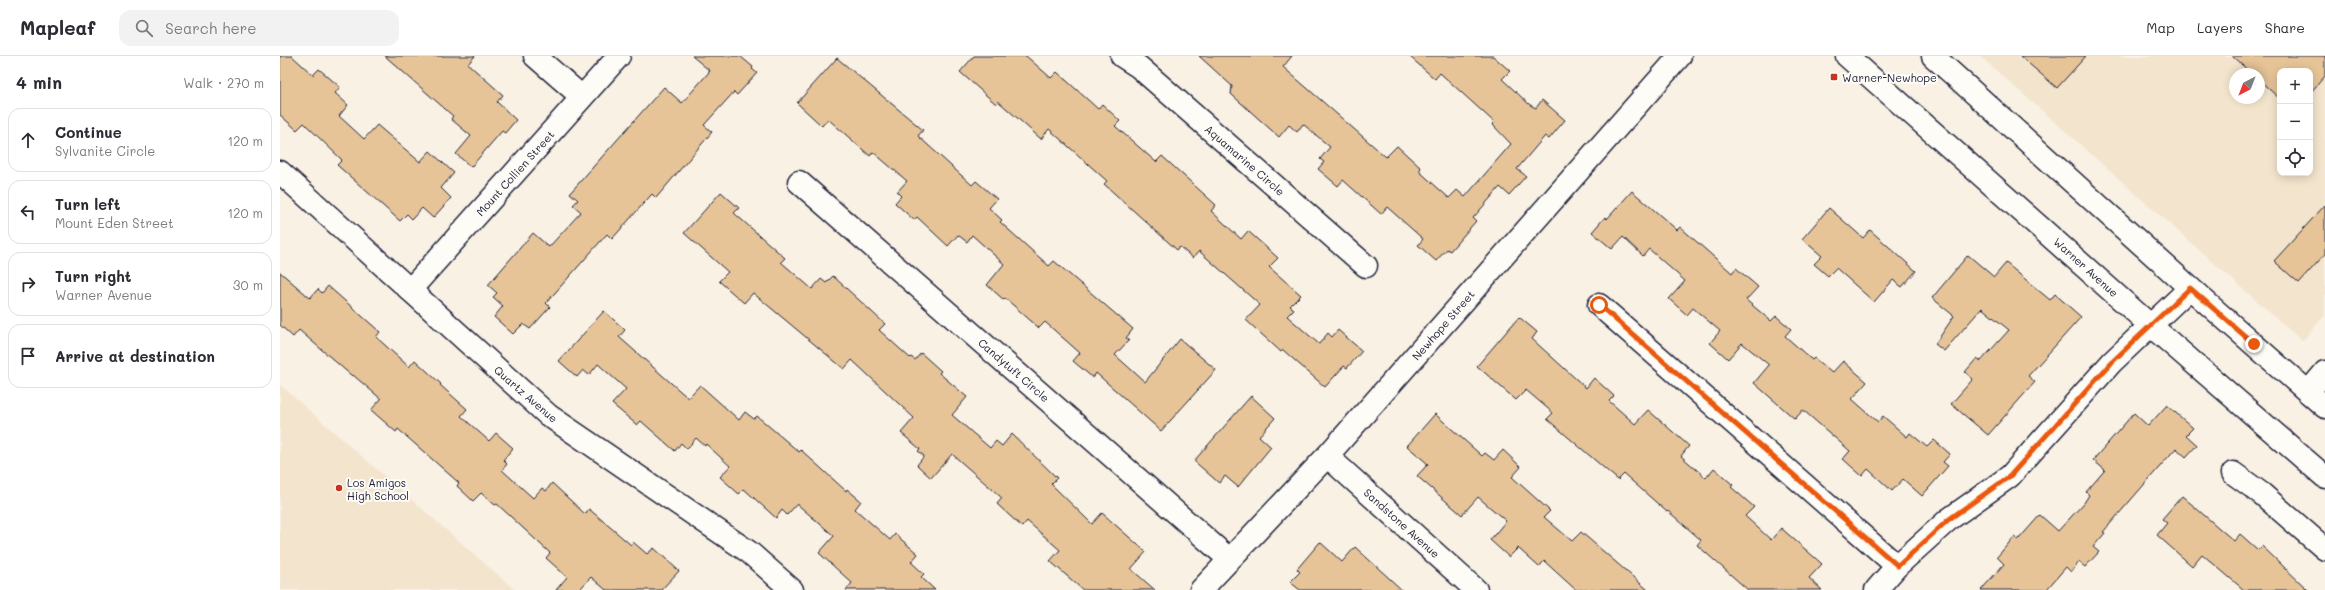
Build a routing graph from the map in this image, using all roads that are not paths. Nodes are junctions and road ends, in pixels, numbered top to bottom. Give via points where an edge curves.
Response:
1 (535, 56) edge
2 (619, 56) edge
3 (1122, 56) edge
4 (1680, 56) edge
5 (1847, 56) edge
6 (1933, 56) edge
7 (582, 97) junction
8 (280, 172) edge
9 (799, 182) dead end
10 (1366, 266) dead end
11 (2190, 288) junction
12 (410, 290) junction
13 (1599, 305) dead end
14 (2150, 325) junction
15 (2325, 372) edge
16 (2308, 392) junction
17 (2325, 407) edge
18 (1328, 456) junction
19 (2233, 474) dead end
20 (2325, 477) edge
21 (2325, 550) edge
22 (1229, 559) junction
23 (1898, 566) junction
24 (1474, 589) edge
25 (792, 590) edge
26 (1201, 590) edge
27 (1876, 590) edge

1 - 7 street
2 - 7 street, Mount Collien Street
3 - 10 street, Aquamarine Circle via 1139,67
4 - 18 street, Newhope Street
5 - 14 street, Warner Avenue
6 - 11 street
7 - 12 street, Mount Collien Street
8 - 12 street, Quartz Avenue
9 - 22 street, Candytuft Circle
11 - 14 street
11 - 16 street
12 - 25 street, Quartz Avenue via 548,415 749,552
13 - 23 street
14 - 20 street, Warner Avenue
14 - 23 street via 2112,362 2010,476 1948,520
15 - 16 street
16 - 17 street
18 - 22 street, Newhope Street
18 - 24 street, Sandstone Avenue
19 - 21 street via 2262,494
22 - 26 street, Newhope Street
23 - 27 street

